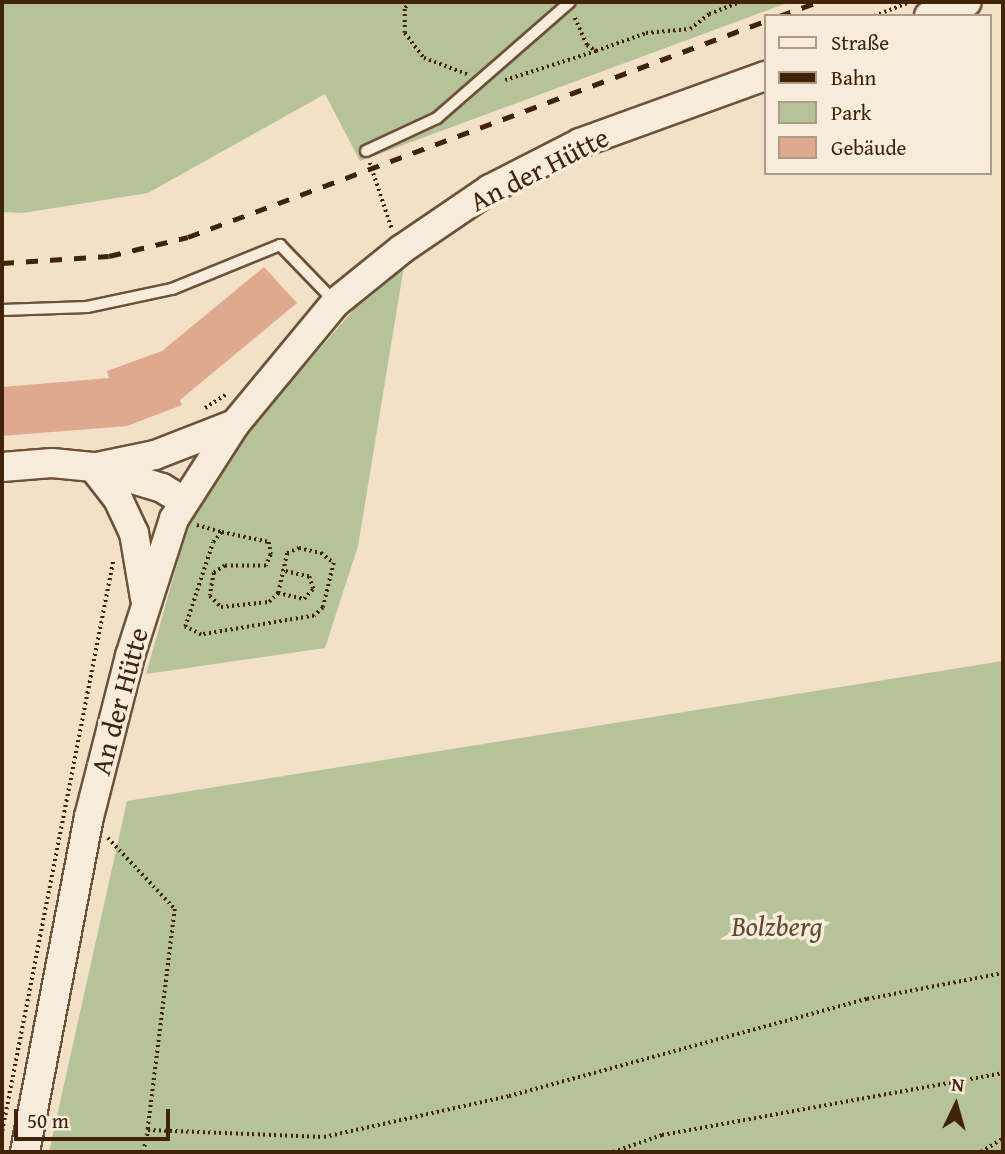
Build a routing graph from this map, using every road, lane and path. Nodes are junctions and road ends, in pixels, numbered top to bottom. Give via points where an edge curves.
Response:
1 (410, 2) edge
2 (570, 2) edge
3 (741, 2) edge
4 (912, 2) edge
5 (967, 2) edge
6 (405, 9) dead end
7 (879, 14) edge
8 (934, 14) edge
9 (764, 76) edge
10 (366, 151) joint
11 (393, 231) dead end
12 (335, 303) junction
13 (2, 310) edge
14 (235, 424) junction
15 (2, 467) edge
16 (93, 467) junction
17 (184, 501) junction
18 (282, 570) junction
19 (278, 593) junction
20 (146, 601) junction
21 (89, 817) junction
22 (1003, 973) edge
23 (1003, 1073) edge
24 (148, 1130) junction
25 (1003, 1138) edge
26 (26, 1152) edge
27 (143, 1152) edge
28 (613, 1152) edge
29 (981, 1152) edge

1 - 6 path
2 - 3 path via 587,45 596,51 646,33 690,29 709,14
2 - 10 lane via 437,118
4 - 7 path
5 - 8 street
9 - 12 street, An der Hütte via 580,144 490,189 402,249
10 - 11 path
12 - 13 lane via 281,245 172,289 87,307
12 - 14 street, An der Hütte
14 - 16 street via 156,455
14 - 17 street, An der Hütte
15 - 16 street via 52,463
16 - 17 street via 162,488
16 - 20 street via 118,499 134,533
17 - 20 street, An der Hütte
18 - 19 path
18 - 19 path via 309,577 313,589 304,599
18 - 19 path via 287,553 299,548 321,553 334,563 323,608 314,616 201,635 185,627 213,542 222,533 269,542 271,555 266,566 225,566 214,573 210,596 221,607 269,602
20 - 21 street, An der Hütte
21 - 24 path via 175,909
21 - 26 street, An der Hütte
22 - 24 path via 867,999 509,1096 324,1137
23 - 28 path via 662,1135
24 - 27 path
25 - 29 path

